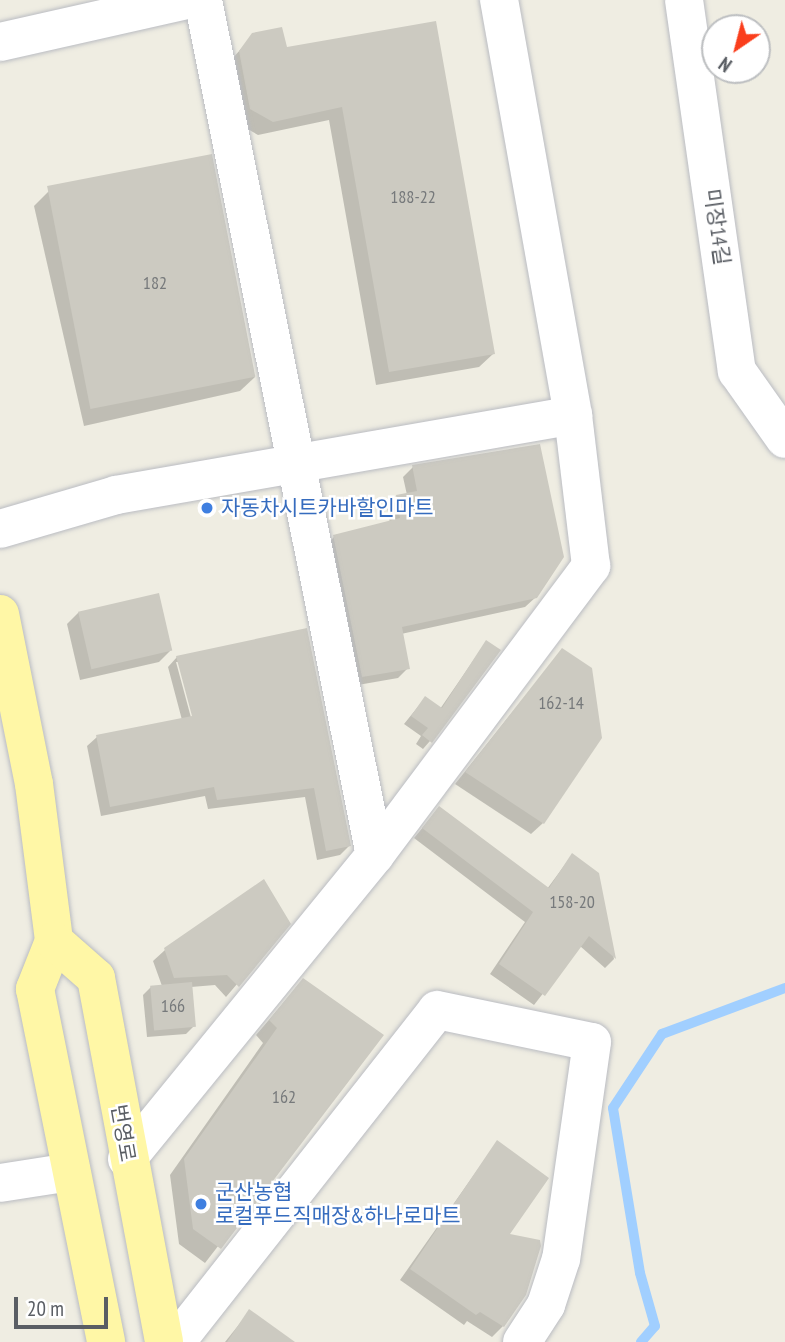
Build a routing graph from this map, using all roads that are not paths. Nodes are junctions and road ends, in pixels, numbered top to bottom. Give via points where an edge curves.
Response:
1 (187, 0) edge
2 (203, 0) edge
3 (499, 0) edge
4 (684, 0) edge
5 (0, 42) edge
6 (573, 415) junction
7 (785, 439) edge
8 (293, 462) junction
9 (0, 529) edge
10 (0, 614) edge
11 (0, 735) edge
12 (33, 784) junction
13 (375, 855) junction
14 (54, 941) junction
15 (127, 1159) junction
16 (71, 1172) junction
17 (0, 1183) edge
18 (106, 1342) edge
19 (164, 1342) edge
20 (176, 1342) edge
21 (522, 1342) edge

1 - 5 street
2 - 8 street
3 - 6 street
4 - 7 street, 미장14길 via 737,371
6 - 8 street
6 - 13 street via 591,566
8 - 9 street via 116,495
8 - 13 street
10 - 12 main road
11 - 12 main road
12 - 14 main road
13 - 15 street
14 - 15 main road, 번영로 via 96,978
14 - 16 main road via 35,989
15 - 19 main road, 번영로
16 - 17 street
16 - 18 main road
20 - 21 street via 437,1010 592,1042 561,1259 546,1305

